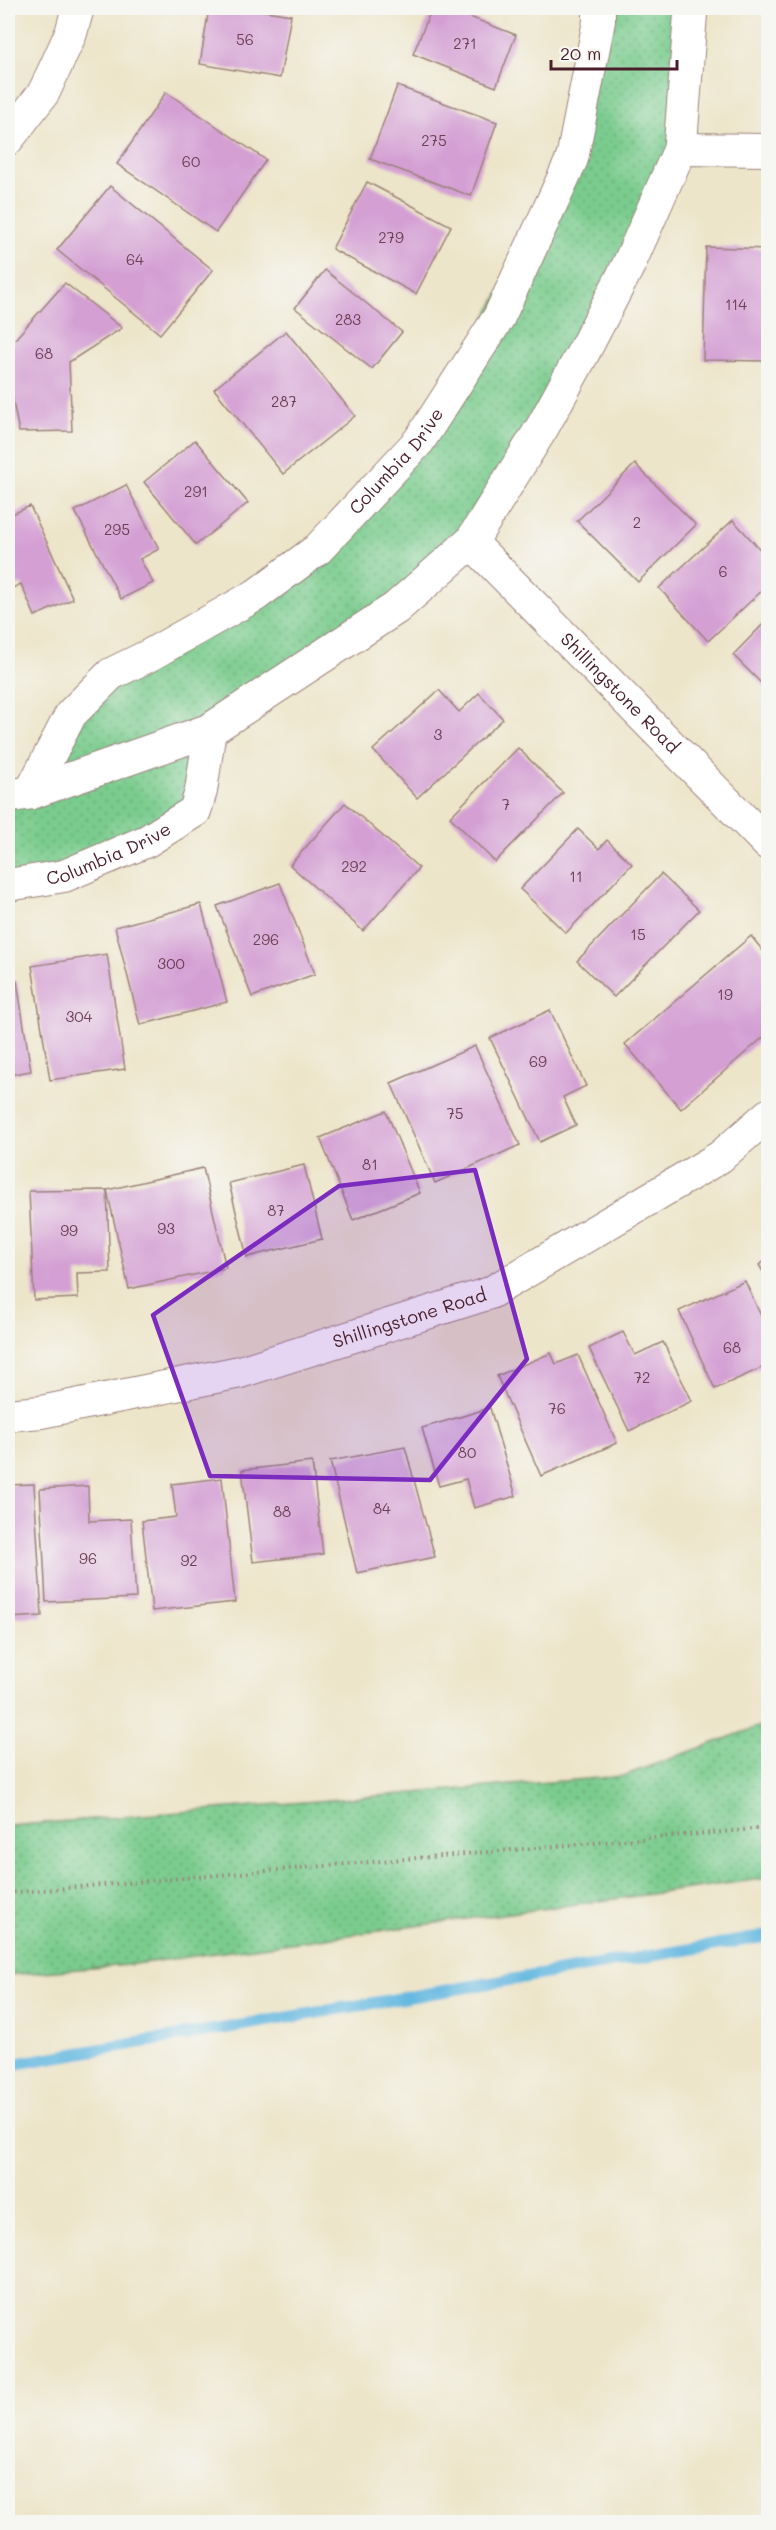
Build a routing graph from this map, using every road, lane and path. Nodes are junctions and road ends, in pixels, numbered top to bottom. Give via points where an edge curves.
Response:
1 (78, 8) edge
2 (599, 8) edge
3 (692, 8) edge
4 (8, 139) edge
5 (680, 150) junction
6 (768, 150) edge
7 (471, 542) junction
8 (210, 730) junction
9 (19, 795) edge
10 (768, 844) edge
11 (8, 885) edge
12 (768, 1115) edge
13 (8, 1415) edge
14 (768, 1828) edge
15 (8, 1893) edge

1 - 4 street via 44,92
2 - 9 street, Columbia Drive via 572,159 499,317 419,441 318,549 256,596 111,674 71,714
3 - 5 street, Columbia Drive
5 - 6 street
5 - 7 street, Columbia Drive via 629,264 584,351
7 - 8 street, Columbia Drive via 396,608
7 - 10 street, Shillingstone Road
8 - 9 street, Columbia Drive
8 - 11 street, Columbia Drive via 195,811 147,841 64,876
12 - 13 street, Shillingstone Road via 720,1157 490,1293 240,1372
14 - 15 path

